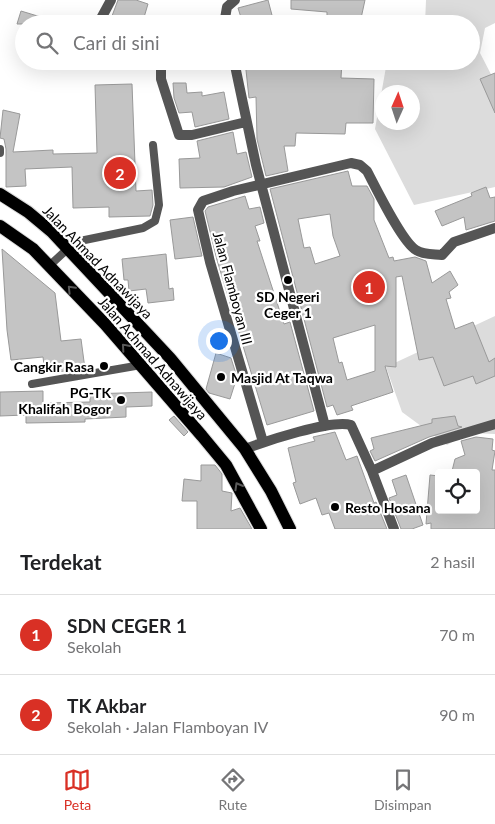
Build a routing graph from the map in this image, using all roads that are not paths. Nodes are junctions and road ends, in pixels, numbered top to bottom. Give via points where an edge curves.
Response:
1 (111, 0) edge
2 (232, 1) edge
3 (103, 15) edge
4 (226, 15) edge
5 (161, 70) edge
6 (236, 70) edge
7 (246, 122) junction
8 (153, 145) dead end
9 (0, 149) edge
10 (0, 153) edge
11 (261, 184) junction
12 (0, 194) edge
13 (0, 226) edge
14 (495, 228) edge
15 (68, 249) junction
16 (49, 266) junction
17 (170, 358) joint
18 (141, 366) junction
19 (32, 384) dead end
20 (495, 424) edge
21 (325, 426) junction
22 (263, 442) junction
23 (245, 449) junction
24 (372, 471) junction
25 (261, 529) edge
26 (290, 529) edge
27 (394, 529) edge

1 - 3 street
2 - 4 street
5 - 7 street via 179,135
6 - 7 street
7 - 11 street
8 - 15 lane via 159,204 155,221 143,228 74,242
9 - 10 lane
11 - 14 street, Jalan Flamboyan III via 350,163 360,165 394,222 413,249 420,252 442,255 454,242
11 - 21 street
11 - 22 street, Jalan Flamboyan III via 203,201 198,210
12 - 15 main road, Jalan Ahmad Adnawijaya via 28,212
13 - 16 main road, Jalan Achmad Adnawijaya via 34,249
15 - 16 lane
15 - 17 main road, Jalan Ahmad Adnawijaya
18 -> 16 main road, Jalan Achmad Adnawijaya
17 - 23 main road, Jalan Achmad Adnawijaya
18 - 19 lane
25 -> 18 main road, Jalan Achmad Adnawijaya via 226,465
20 - 24 street via 432,443
21 - 22 street
21 - 24 street via 351,425
22 - 23 street
23 - 26 main road, Jalan Achmad Adnawijaya
24 - 27 street

